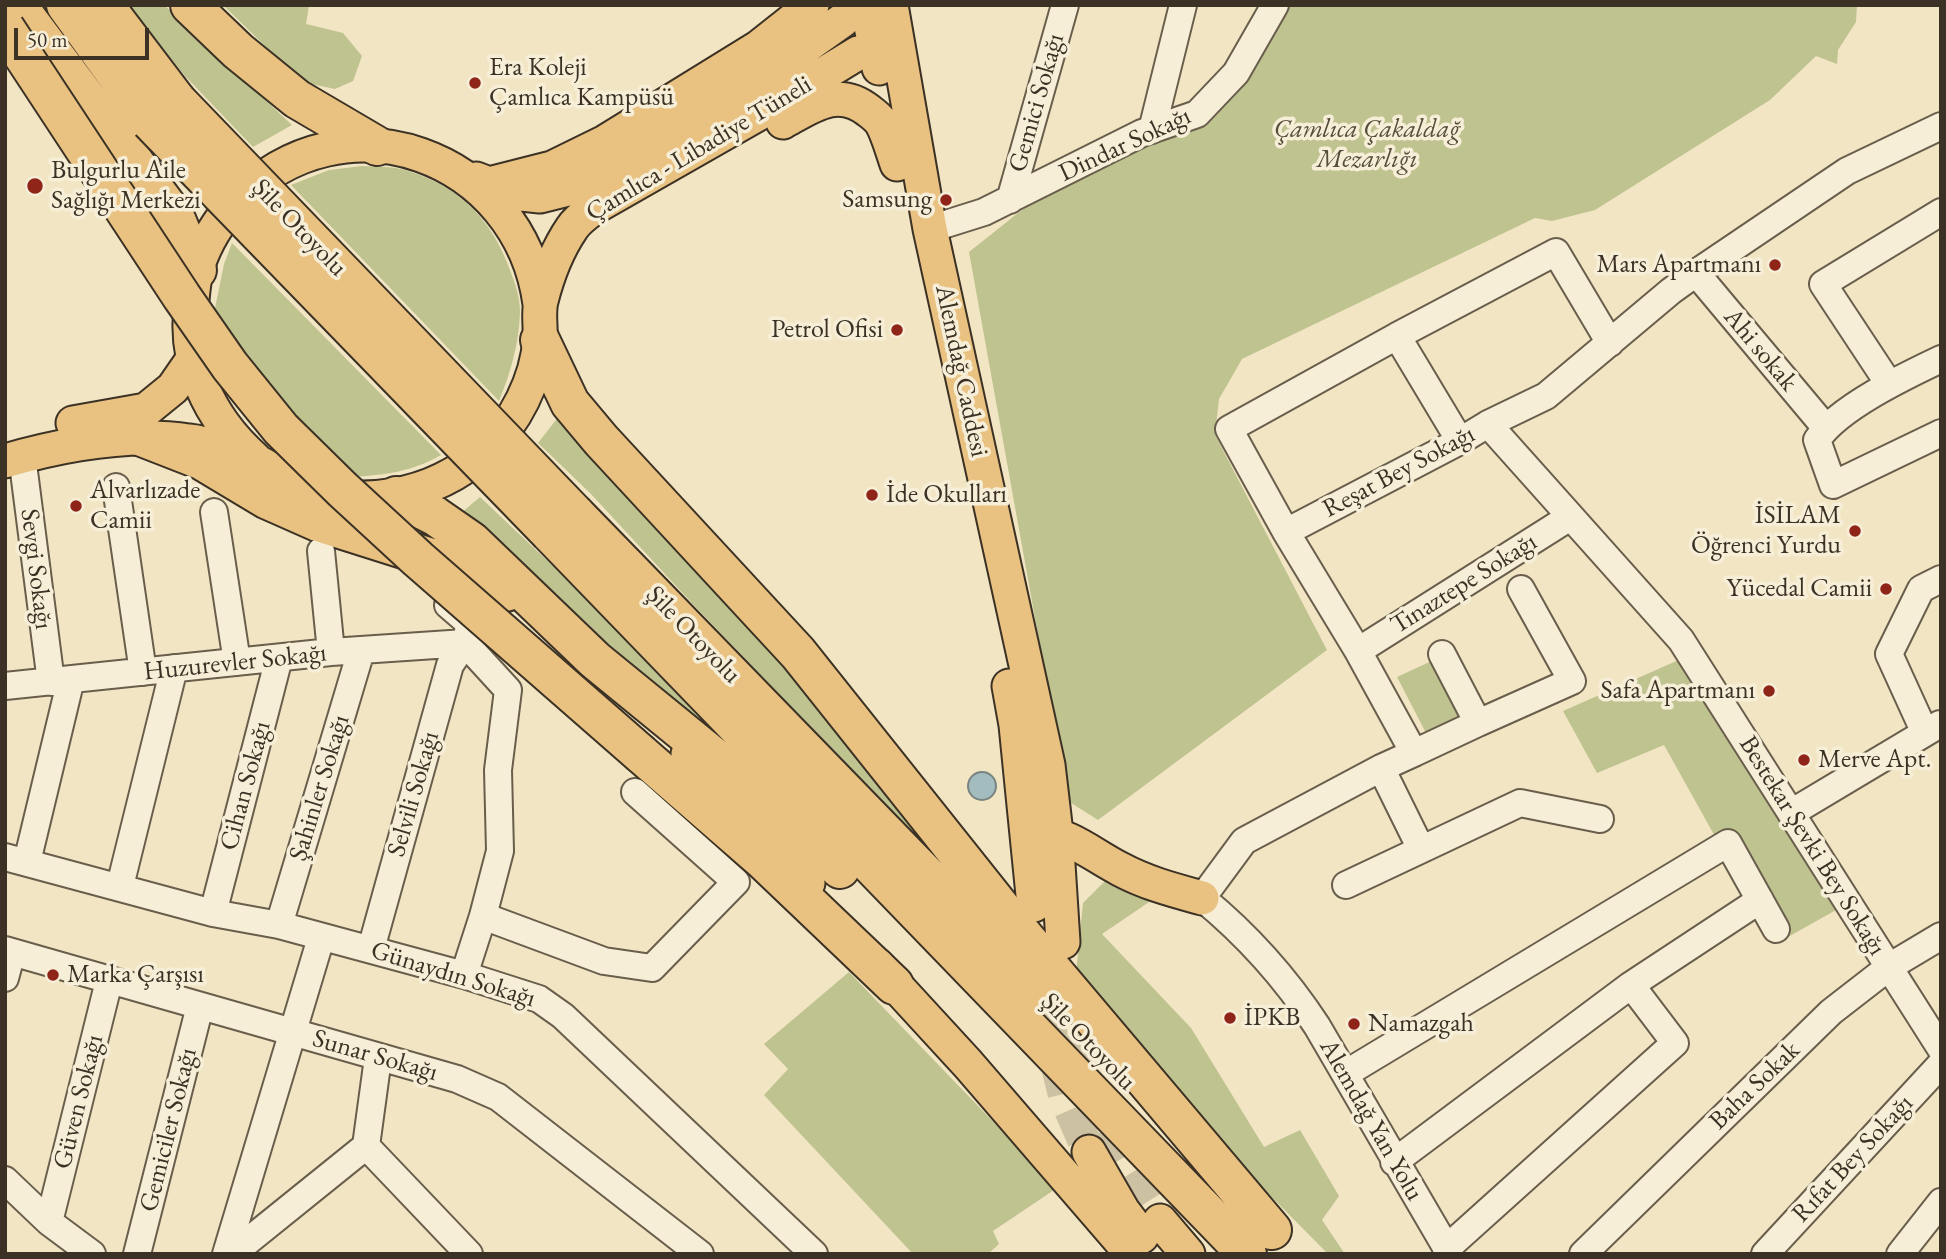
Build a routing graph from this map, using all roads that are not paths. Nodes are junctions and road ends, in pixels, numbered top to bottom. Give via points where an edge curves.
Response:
1 (17, 5) edge
2 (66, 5) edge
3 (104, 5) edge
4 (190, 5) edge
5 (812, 5) edge
6 (891, 5) edge
7 (1065, 5) edge
8 (1183, 5) edge
9 (1275, 5) edge
10 (855, 13) edge
11 (5, 28) edge
12 (859, 53) dead end
13 (163, 111) junction
14 (1941, 126) edge
15 (1152, 130) junction
16 (377, 145) junction
17 (897, 164) junction
18 (474, 179) junction
19 (1010, 200) junction
20 (1941, 212) edge
21 (930, 229) junction
22 (197, 270) junction
23 (1696, 273) junction
24 (543, 308) junction
25 (1397, 336) junction
26 (1610, 343) junction
27 (192, 359) junction
28 (1941, 359) edge
29 (1889, 384) junction
30 (1488, 424) junction
31 (1825, 428) junction
32 (1941, 433) edge
33 (142, 437) junction
34 (1460, 441) junction
35 (11, 451) edge
36 (257, 461) junction
37 (116, 487) dead end
38 (396, 496) junction
39 (214, 512) dead end
40 (1570, 517) junction
41 (563, 524) junction
42 (1286, 532) junction
43 (373, 540) junction
44 (321, 551) dead end
45 (1941, 579) edge
46 (1521, 589) dead end
47 (537, 606) junction
48 (465, 643) junction
49 (361, 651) junction
50 (1358, 651) junction
51 (331, 652) junction
52 (1442, 654) dead end
53 (279, 658) junction
54 (595, 660) junction
55 (237, 662) junction
56 (174, 668) junction
57 (143, 672) junction
58 (61, 680) junction
59 (5, 686) edge
60 (1478, 723) junction
61 (1933, 728) edge
62 (1414, 753) junction
63 (1048, 765) junction
64 (1381, 768) junction
65 (635, 792) dead end
66 (1791, 813) junction
67 (1600, 819) dead end
68 (1042, 832) junction
69 (1421, 849) junction
70 (16, 860) edge
71 (1119, 869) junction
72 (1346, 885) dead end
73 (120, 887) junction
74 (1202, 898) junction
75 (1760, 900) junction
76 (1034, 905) dead end
77 (213, 913) junction
78 (483, 916) junction
79 (279, 925) junction
80 (1776, 929) dead end
81 (1941, 936) edge
82 (321, 938) junction
83 (371, 948) junction
84 (7, 960) edge
85 (1889, 967) junction
86 (464, 975) junction
87 (109, 981) junction
88 (894, 985) junction
89 (1631, 985) junction
90 (200, 1006) junction
91 (1933, 1022) edge
92 (292, 1032) junction
93 (1941, 1049) edge
94 (378, 1058) junction
95 (1941, 1064) edge
96 (1345, 1074) junction
97 (1080, 1081) junction
98 (366, 1146) junction
99 (1089, 1152) tunnel mouth
100 (1394, 1162) junction
101 (5, 1180) edge
102 (1941, 1202) edge
103 (1160, 1221) tunnel mouth
104 (49, 1222) junction
105 (1271, 1246) edge
106 (1448, 1251) edge
107 (92, 1254) edge
108 (137, 1254) edge
109 (226, 1254) edge
110 (232, 1254) edge
111 (469, 1254) edge
112 (699, 1254) edge
113 (814, 1254) edge
114 (1132, 1254) edge
115 (1155, 1254) edge
116 (1188, 1254) edge
117 (1583, 1254) edge
118 (1765, 1254) edge
119 (1900, 1254) edge

1 - 22 highway via 174,217
2 - 13 highway, Şile Otoyolu
3 - 13 highway, Şile Otoyolu
4 - 16 highway via 297,100
5 - 18 main road via 759,47 605,142 552,168
6 - 21 main road, Alemdağ Caddesi
7 - 19 street, Gemici Sokağı
8 - 15 street
9 - 15 street, Dindar Sokağı via 1236,73 1197,114
10 - 17 main road, Alemdağ Caddesi
10 - 18 main road, Çamlıca - Libadiye Tüneli via 757,81 580,186 540,197 512,193
11 - 88 highway, bridge via 182,297 281,429 418,559 764,861
12 - 24 main road, Çamlıca - Libadiye Tüneli via 595,207 573,226 556,257
13 - 41 highway, Şile Otoyolu, bridge
14 - 23 street, Reşat Bey Sokağı via 1847,171
15 - 19 street, Dindar Sokağı
16 - 18 main road via 421,155
16 - 22 main road via 310,153 250,187 225,214
17 - 24 main road via 880,120 862,105 835,98 817,104 611,215 587,236
17 - 68 main road, Alemdağ Caddesi via 1013,707 999,766 1006,813 1017,827
18 - 24 main road via 520,239
19 - 21 street, Dindar Sokağı
20 - 29 street via 1823,284
21 - 63 main road, Alemdağ Caddesi
22 - 27 main road via 188,319
23 - 26 street, Reşat Bey Sokağı
23 - 31 street, Ahi sokak
24 - 38 main road, Çamlıca - Libadiye Tüneli via 531,379 516,413 495,441 473,462 435,484
24 - 105 highway via 570,403 798,653
25 - 26 street via 1556,252
25 - 34 street
25 - 42 street via 1229,429
26 - 30 street, Reşat Bey Sokağı via 1546,396
27 - 35 main road via 173,387 146,410
27 - 36 main road via 216,416
28 - 29 street
29 - 31 street
30 - 34 street, Reşat Bey Sokağı
30 - 40 street, Bestekar Şevki Bey Sokağı
31 - 32 street via 1817,440 1833,485
33 - 35 main road
33 - 36 main road via 191,441
33 - 43 highway via 201,460 308,518
34 - 42 street, Reşat Bey Sokağı
35 - 58 street, Sevgi Sokağı
36 - 38 main road, Çamlıca - Libadiye Tüneli via 293,483 332,495
37 - 57 street
38 - 47 highway via 471,541
39 - 55 street
40 - 50 street, Tınaztepe Sokağı
40 - 66 street, Bestekar Şevki Bey Sokağı via 1681,640
41 - 97 highway, Şile Otoyolu
41 - 105 highway, Şile Otoyolu
42 - 50 street
43 - 47 highway via 457,566
43 - 48 street via 470,624
44 - 51 street
45 - 61 street via 1921,589 1889,654
46 - 60 street via 1572,681
47 - 54 highway
48 - 49 street, Huzurevler Sokağı
48 - 78 street via 508,690 498,770 500,851
48 - 83 street, Selvili Sokağı via 450,665
49 - 51 street, Huzurevler Sokağı
49 - 79 street, Şahinler Sokağı
50 - 62 street
51 - 53 street, Huzurevler Sokağı
52 - 60 street
53 - 55 street, Huzurevler Sokağı
53 - 77 street, Cihan Sokağı
54 - 88 main road via 770,838
54 - 97 highway via 764,798 987,1007
55 - 56 street, Huzurevler Sokağı
56 - 57 street, Huzurevler Sokağı
56 - 73 street
57 - 58 street, Huzurevler Sokağı
58 - 59 street, Huzurevler Sokağı
58 - 70 street
60 - 62 street
61 - 66 street
62 - 64 street
63 - 68 main road, Alemdağ Caddesi
63 - 74 main road via 1063,811 1076,827 1165,866
64 - 69 street
64 - 74 street via 1244,841
65 - 78 street via 736,882 652,968 604,961
66 - 85 street, Bestekar Şevki Bey Sokağı
67 - 69 street via 1520,803
68 - 71 main road
68 - 71 main road, Alemdağ Caddesi via 1063,942 1066,905 1072,893 1091,874
68 - 76 main road, Alemdağ Caddesi
69 - 72 street
70 - 73 street, Günaydın Sokağı
71 - 74 main road via 1157,886
73 - 77 street, Günaydın Sokağı
74 - 96 street, Alemdağ Yan Yolu via 1237,928 1293,990
75 - 80 street
75 - 89 street
75 - 96 street via 1728,843
77 - 79 street, Günaydın Sokağı
78 - 86 street
79 - 82 street, Günaydın Sokağı
81 - 85 street, Baha Sokak
82 - 83 street, Günaydın Sokağı
82 - 92 street
83 - 86 street, Günaydın Sokağı
84 - 87 street, Sunar Sokağı
85 - 91 street, Bestekar Şevki Bey Sokağı
85 - 117 street, Baha Sokak via 1831,1012
86 - 113 street, Günaydın Sokağı via 539,999 563,1016
87 - 90 street, Sunar Sokağı
87 - 104 street, Güven Sokağı
88 - 114 main road
89 - 100 street
89 - 106 street via 1675,1044
90 - 92 street, Sunar Sokağı
90 - 108 street, Gemiciler Sokağı
91 - 93 street, Bestekar Şevki Bey Sokağı
92 - 94 street, Sunar Sokağı
92 - 109 street
94 - 98 street
94 - 112 street, Sunar Sokağı via 457,1079 498,1097
95 - 118 street, Rıfat Bey Sokağı
96 - 100 street, Alemdağ Yan Yolu
97 - 105 highway, Şile Otoyolu
98 - 110 street
98 - 111 street
99 - 115 main road via 1123,1211
100 - 106 street, Alemdağ Yan Yolu
101 - 104 street
102 - 119 street
103 - 116 main road
104 - 107 street

